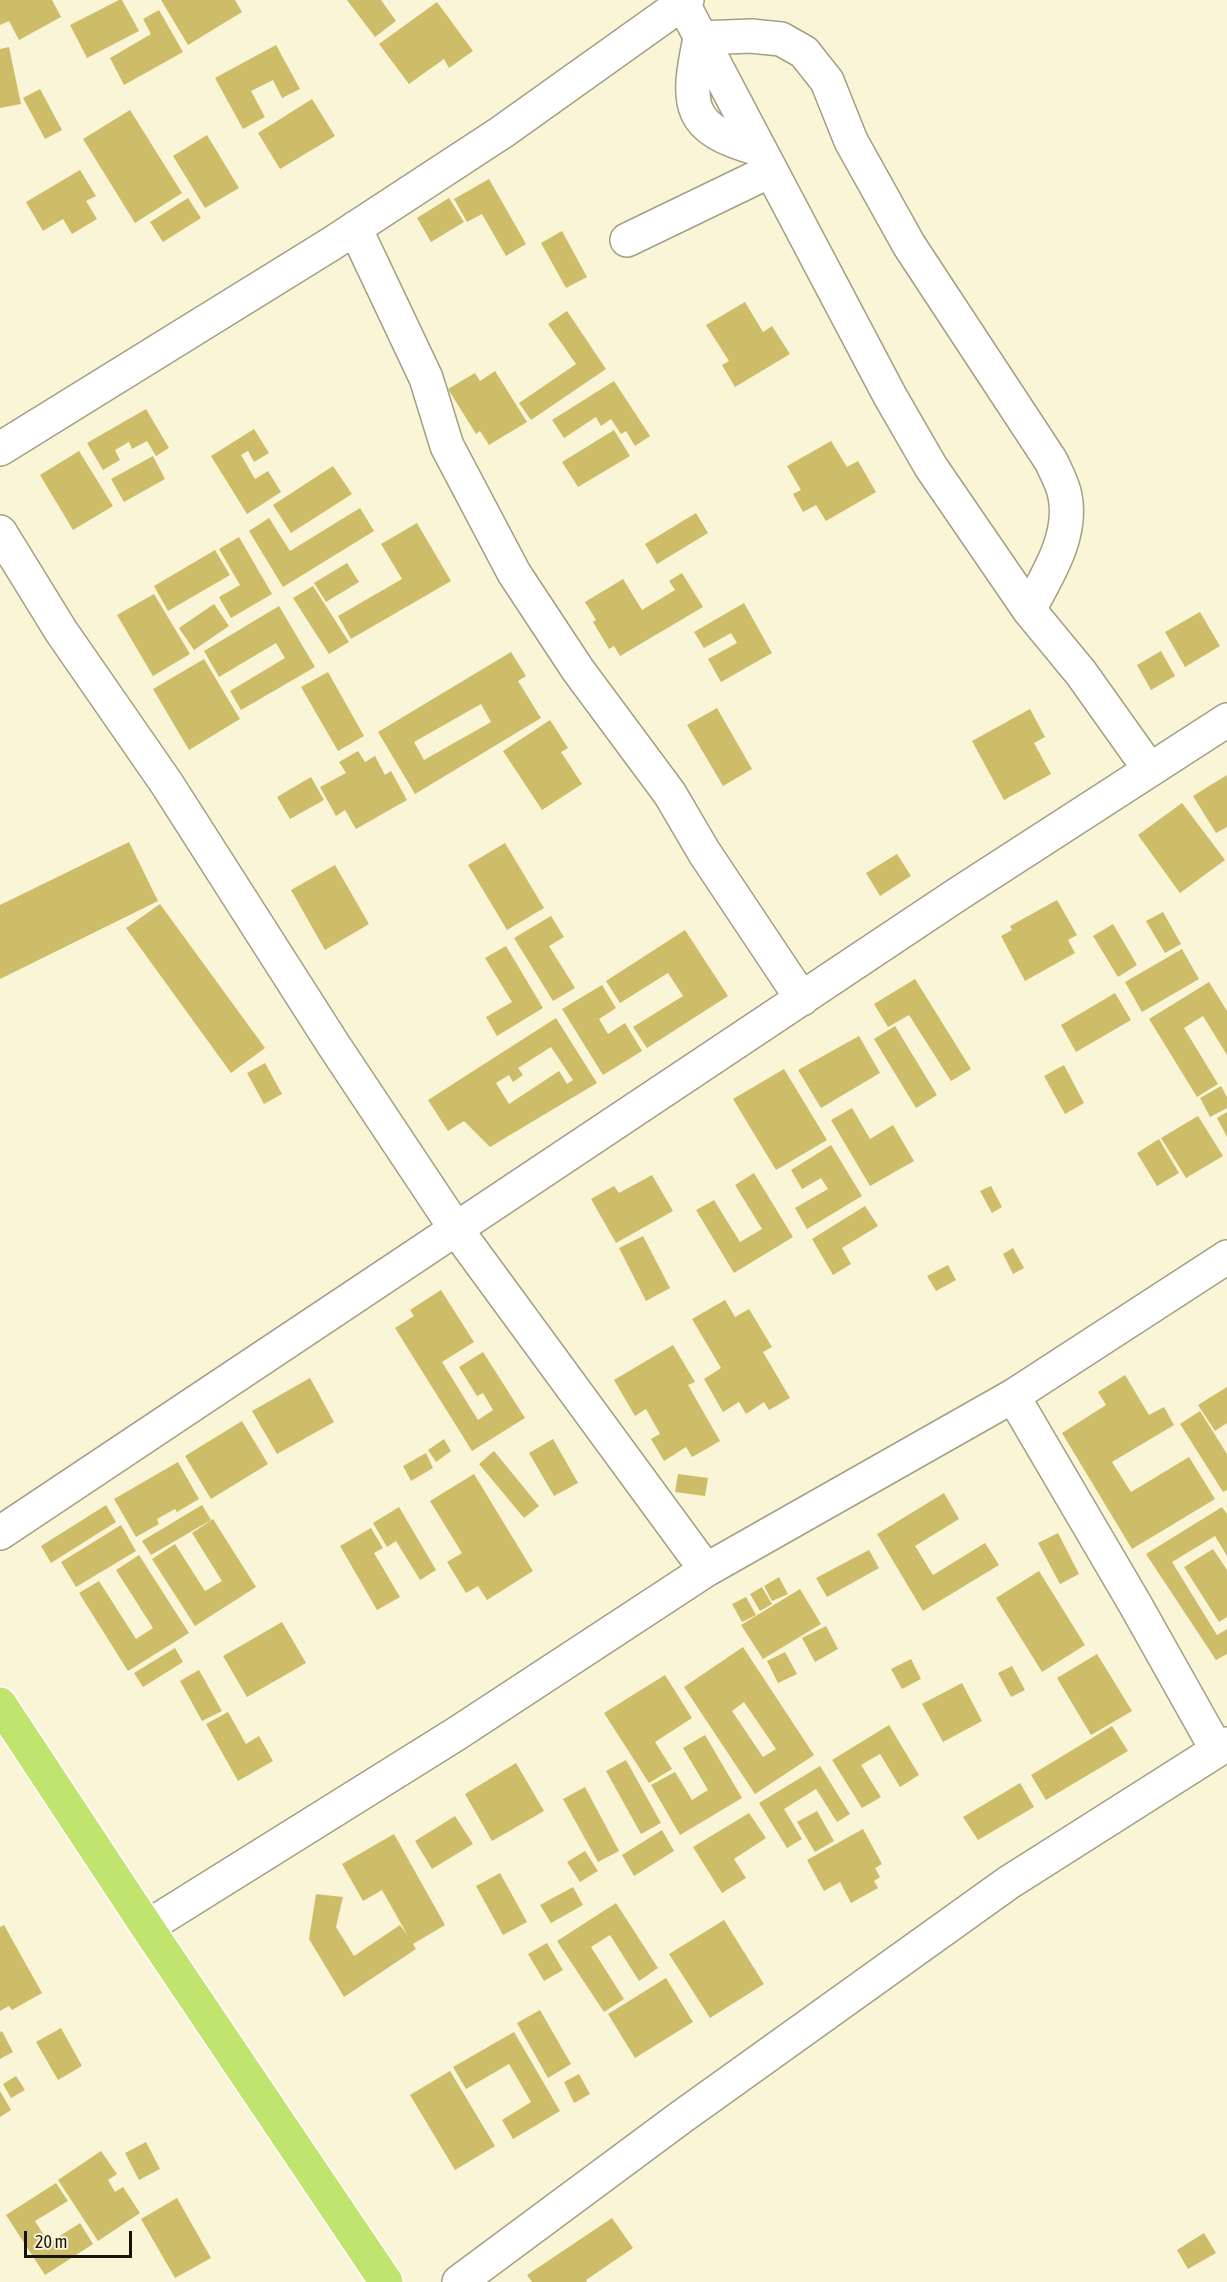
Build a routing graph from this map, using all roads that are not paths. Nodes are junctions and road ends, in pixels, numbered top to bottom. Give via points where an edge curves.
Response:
1 (683, 1) edge
2 (700, 38) junction
3 (764, 160) junction
4 (355, 228) junction
5 (627, 240) dead end
6 (0, 449) edge
7 (0, 532) edge
8 (1029, 610) junction
9 (1227, 720) edge
10 (1150, 770) junction
11 (802, 999) junction
12 (456, 1229) junction
13 (1227, 1257) edge
14 (1013, 1396) junction
15 (0, 1533) edge
16 (706, 1570) junction
17 (0, 1704) edge
18 (1222, 1747) edge
19 (147, 1927) junction
20 (386, 2282) edge
21 (459, 2282) edge

1 - 2 street
1 - 4 street via 502,132
2 - 3 street
2 - 8 street via 781,39 804,52 827,81 851,141 909,245 1051,461 1065,494 1067,517 1062,541
3 - 5 street
3 - 8 street via 931,467
4 - 6 street
4 - 11 street via 426,378 447,446 514,573 578,670 670,794
7 - 12 street via 61,632 167,784
8 - 10 street
9 - 10 street
10 - 11 street
11 - 12 street
12 - 15 street
12 - 16 street
13 - 14 street
14 - 16 street
14 - 18 street
16 - 19 street via 456,1734
17 - 19 highway
18 - 21 street via 1008,1883
19 - 20 highway

